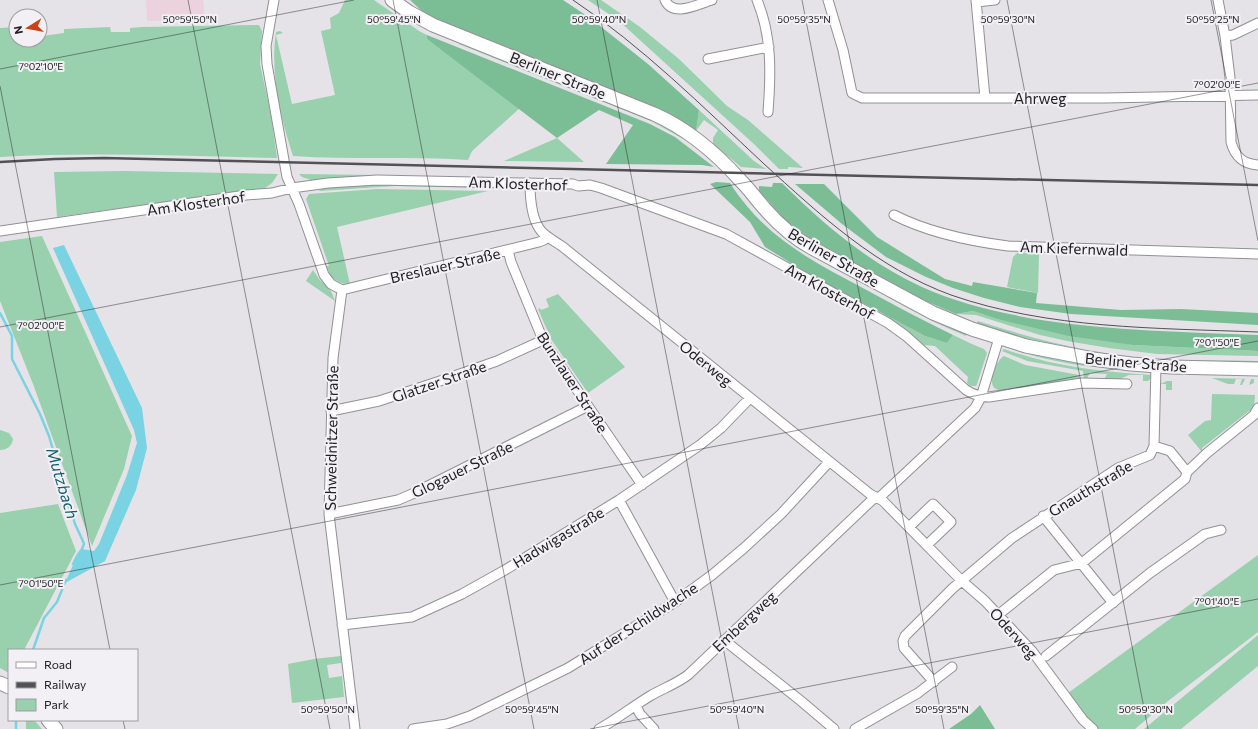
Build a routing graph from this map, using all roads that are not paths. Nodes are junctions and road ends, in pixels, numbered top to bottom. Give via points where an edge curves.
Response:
1 (274, 0) edge
2 (392, 0) edge
3 (665, 0) edge
4 (712, 0) edge
5 (757, 0) edge
6 (828, 0) edge
7 (995, 0) edge
8 (1218, 0) edge
9 (976, 1) edge
10 (1258, 23) edge
11 (1225, 36) junction
12 (769, 47) junction
13 (708, 59) dead end
14 (1258, 94) edge
15 (1230, 95) junction
16 (985, 98) junction
17 (768, 112) dead end
18 (1258, 165) edge
19 (530, 183) junction
20 (292, 188) junction
21 (894, 215) dead end
22 (0, 231) edge
23 (547, 236) junction
24 (508, 250) junction
25 (1258, 254) edge
26 (342, 290) junction
27 (999, 338) junction
28 (543, 340) junction
29 (1156, 366) junction
30 (1258, 369) edge
31 (1127, 384) dead end
32 (981, 397) junction
33 (750, 398) junction
34 (588, 406) junction
35 (1258, 408) edge
36 (331, 411) junction
37 (1154, 446) junction
38 (829, 462) junction
39 (1187, 472) junction
40 (642, 485) junction
41 (877, 498) junction
42 (619, 500) junction
43 (329, 514) junction
44 (1044, 516) junction
45 (909, 527) junction
46 (1221, 530) dead end
47 (927, 545) junction
48 (1082, 563) junction
49 (962, 581) junction
50 (675, 602) junction
51 (1113, 603) junction
52 (998, 615) junction
53 (342, 625) junction
54 (724, 640) junction
55 (1046, 656) dead end
56 (952, 667) dead end
57 (934, 682) junction
58 (636, 706) junction
59 (49, 721) edge
60 (56, 729) edge
61 (355, 729) edge
62 (413, 729) edge
63 (600, 729) edge
64 (654, 729) edge
65 (834, 729) edge
66 (855, 729) edge
67 (1093, 729) edge

1 - 20 street via 266,46 267,64 287,177
2 - 27 main road, Berliner Straße via 433,25 671,122 718,156 779,224 798,239 933,313
3 - 4 street via 672,9 679,10
5 - 12 street
6 - 16 street, Ahrweg via 843,50 852,93 862,98
7 - 9 street
8 - 11 street
9 - 16 street
10 - 11 street
11 - 15 street
12 - 13 street
12 - 17 street via 771,78
14 - 15 street, Ahrweg
15 - 16 street, Ahrweg
15 - 18 street via 1230,134 1233,151 1243,162
19 - 20 street, Am Klosterhof via 376,180
19 - 23 street, Oderweg via 533,212 541,231
19 - 32 street, Am Klosterhof via 590,185 733,237 888,323 966,390
20 - 22 street, Am Klosterhof via 272,193
20 - 26 street via 324,275 331,284
21 - 25 street, Am Kiefernwald via 948,235 1008,246
23 - 24 street, Breslauer Straße via 539,242
23 - 33 street, Oderweg
24 - 26 street, Breslauer Straße
24 - 28 street, Bunzlauer Straße
26 - 36 street, Schweidnitzer Straße via 333,358
27 - 29 main road, Berliner Straße via 1077,356
27 - 32 street, Embergweg
28 - 34 street, Bunzlauer Straße
28 - 36 street, Glatzer Straße via 497,361 437,382 379,401
29 - 30 main road, Berliner Straße
29 - 37 street
31 - 32 street via 1082,383
32 - 41 street, Embergweg via 975,408
33 - 38 street, Oderweg
33 - 40 street, Hadwigastraße via 706,441
34 - 40 street, Bunzlauer Straße
34 - 43 street, Glogauer Straße via 398,500
35 - 39 street via 1254,415
36 - 43 street, Schweidnitzer Straße
37 - 39 street via 1170,451
37 - 44 street, Gnauthstraße via 1150,455 1118,468
38 - 41 street, Oderweg
38 - 50 street, Auf der Schildwache via 781,514 744,548
39 - 48 street via 1185,478
40 - 42 street, Hadwigastraße
41 - 45 street, Oderweg
41 - 54 street, Embergweg
42 - 50 street
42 - 53 street, Hadwigastraße via 505,570 435,607 412,617
43 - 53 street, Schweidnitzer Straße
44 - 48 street
44 - 49 street, Gnauthstraße via 1012,538
45 - 47 street, Oderweg
45 - 47 street via 933,504 951,522
46 - 51 street via 1205,534
47 - 49 street, Oderweg
48 - 51 street
48 - 52 street via 1054,570
49 - 52 street, Oderweg
49 - 57 street, Gnauthstraße via 910,630 903,641 904,648
50 - 62 street, Auf der Schildwache via 568,668 470,716 447,724
51 - 55 street
52 - 67 street, Oderweg via 1032,651 1083,720
53 - 61 street, Schweidnitzer Straße
54 - 58 street, Embergweg via 688,675
54 - 65 street
56 - 57 street
57 - 66 street
58 - 63 street, Embergweg
58 - 64 street
59 - 60 main road

